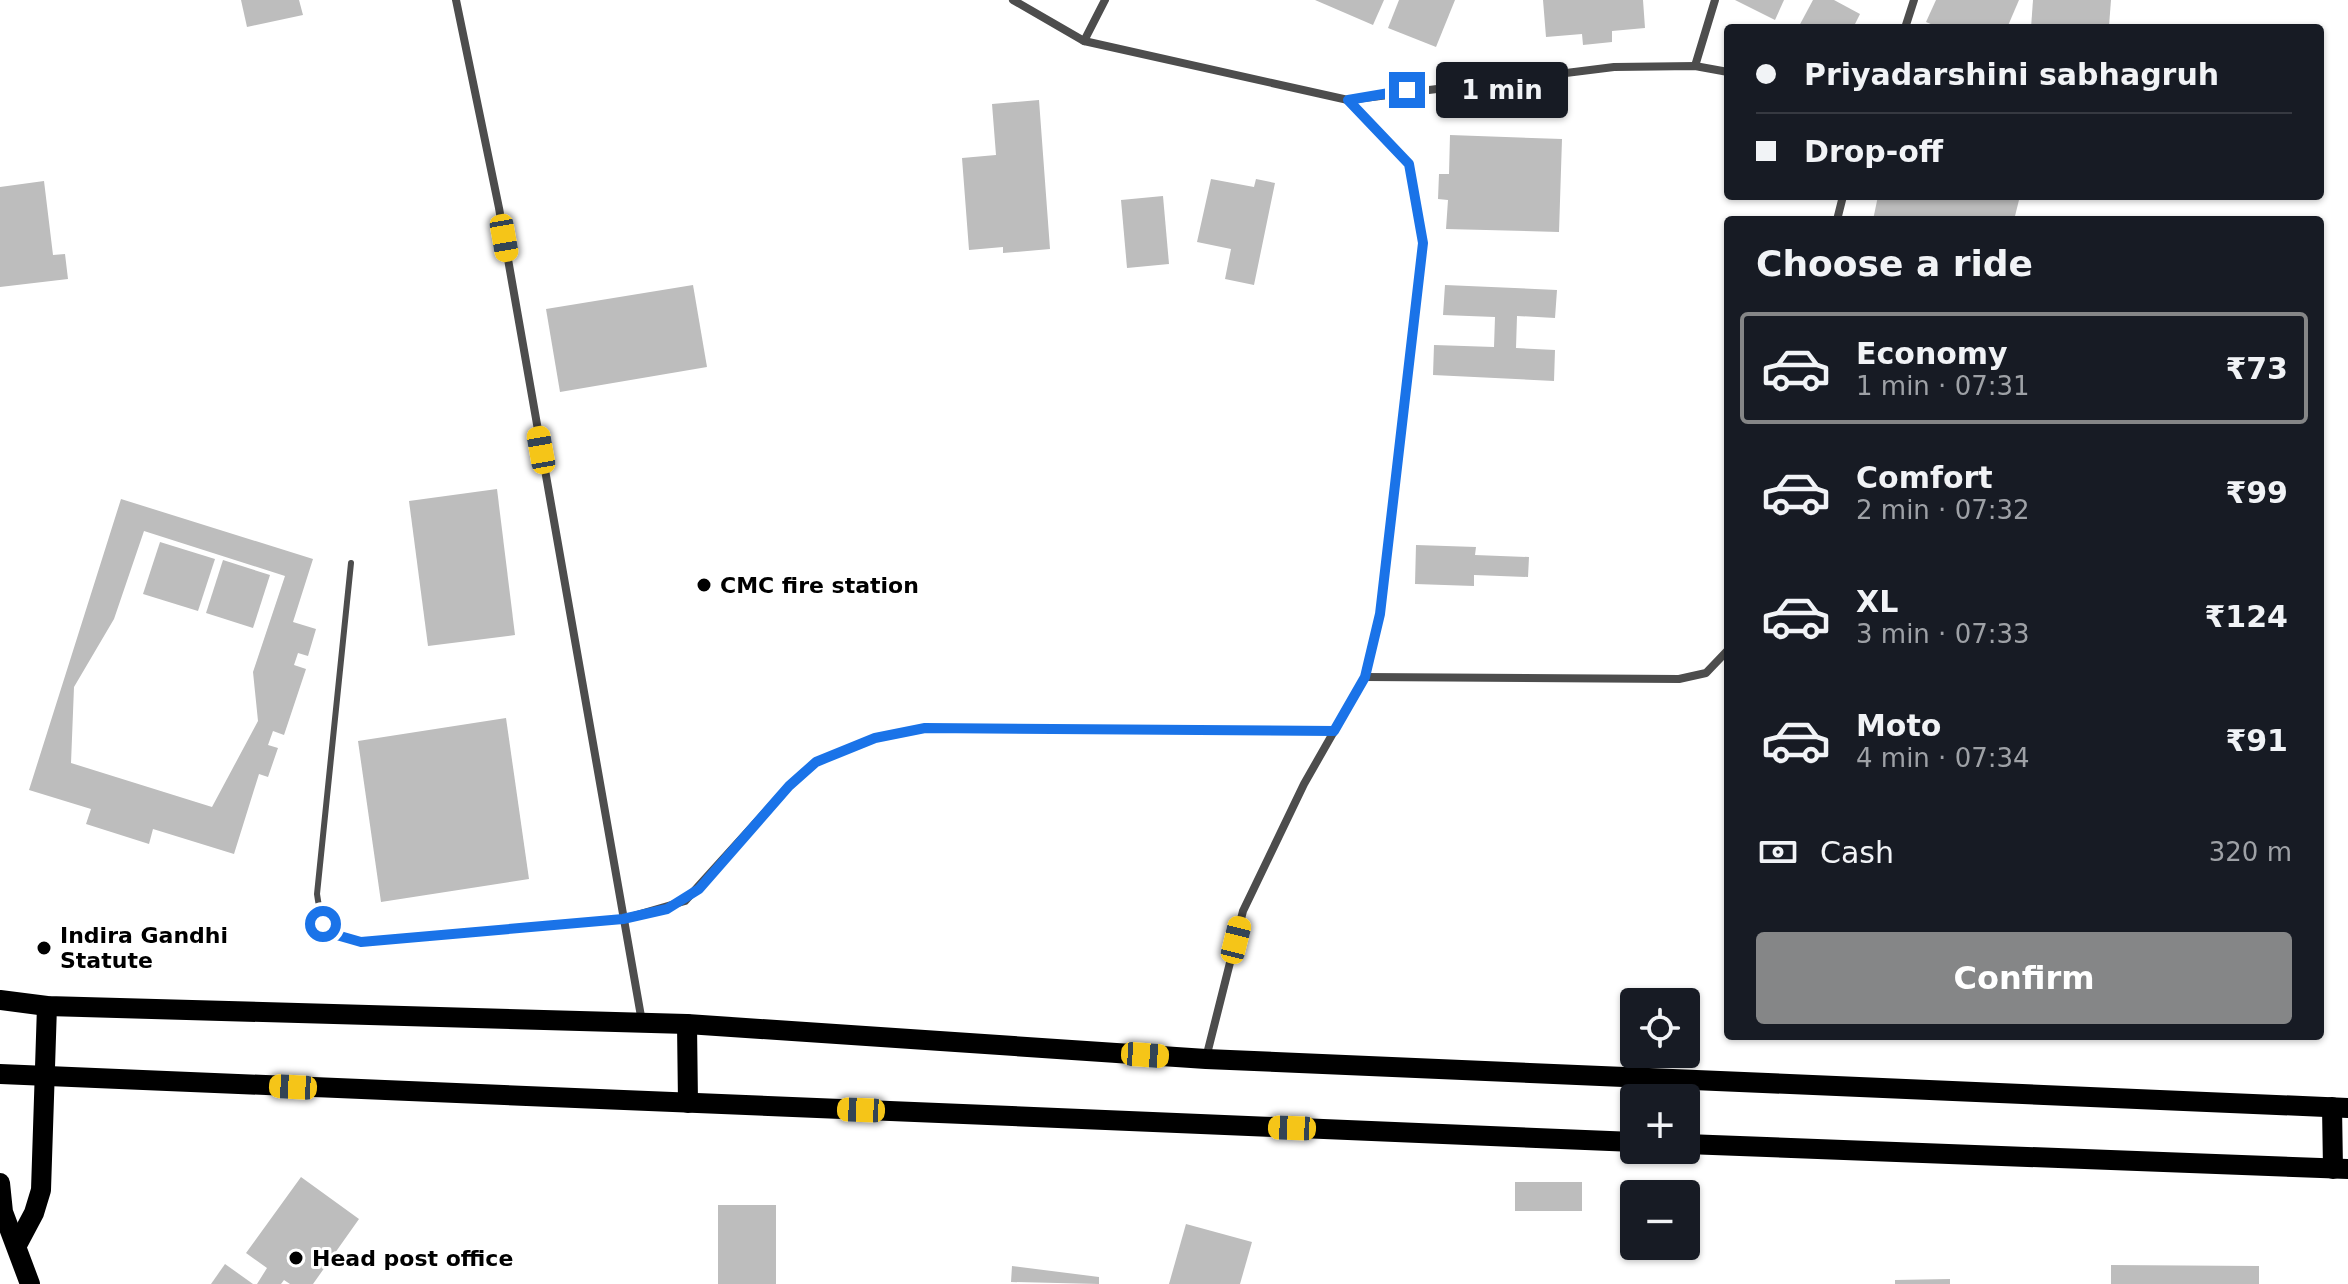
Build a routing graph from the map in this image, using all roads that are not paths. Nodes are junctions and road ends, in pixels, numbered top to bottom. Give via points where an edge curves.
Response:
1 (456, 0) edge
2 (1013, 0) edge
3 (1105, 0) edge
4 (1715, 0) edge
5 (1914, 0) edge
6 (1906, 24) edge
7 (1084, 41) junction
8 (1695, 66) junction
9 (1724, 71) edge
10 (1348, 100) junction
11 (351, 563) dead end
12 (1724, 654) edge
13 (1365, 677) junction
14 (1334, 731) junction
15 (623, 919) junction
16 (0, 1000) edge
17 (47, 1006) junction
18 (642, 1022) junction
19 (687, 1024) junction
20 (1206, 1059) junction
21 (0, 1074) edge
22 (46, 1076) junction
23 (688, 1103) junction
24 (2340, 1108) edge
25 (1620, 1141) edge
26 (1700, 1145) edge
27 (2340, 1169) edge
28 (0, 1183) edge
29 (17, 1245) junction
30 (30, 1284) edge

1 - 15 street via 502,223
2 - 7 street
3 - 7 street
4 - 8 street
5 - 6 street
7 - 10 street
8 - 9 street
8 - 10 street via 1614,67
10 - 13 street via 1409,164 1423,243 1380,614
11 - 15 lane via 317,894 323,924 333,934 361,942
12 - 13 street via 1706,673 1679,679
13 - 14 street
14 - 15 street via 925,728 875,738 816,762 685,901
14 - 20 street via 1243,911
15 - 18 street
16 - 17 main road
17 - 18 main road
17 - 22 main road
18 - 19 main road
19 - 20 main road
19 - 23 main road
20 - 24 main road
21 - 22 main road
22 - 23 main road
22 - 29 main road via 41,1190
23 - 25 main road
24 - 27 main road
26 - 27 main road
28 - 29 main road via 3,1212
29 - 30 main road

